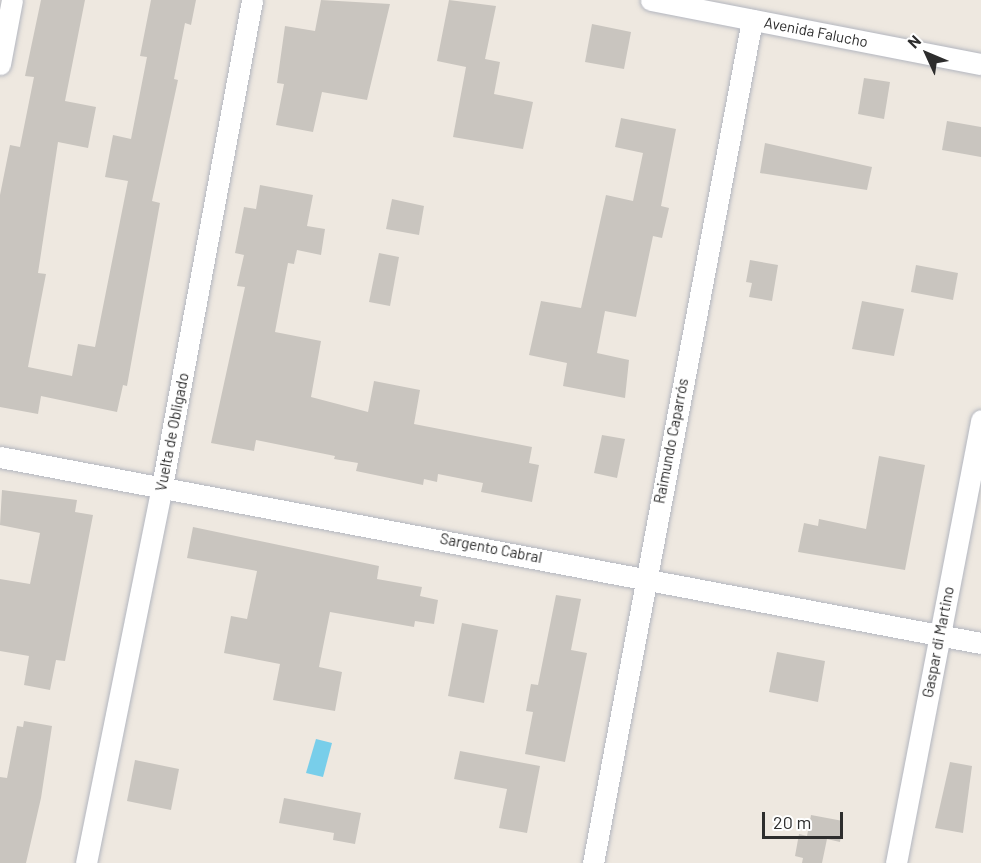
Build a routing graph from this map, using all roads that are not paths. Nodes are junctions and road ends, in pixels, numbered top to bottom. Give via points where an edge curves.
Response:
1 (12, 0) edge
2 (252, 0) edge
3 (651, 0) edge
4 (752, 20) junction
5 (0, 64) edge
6 (981, 64) edge
7 (981, 420) edge
8 (0, 457) edge
9 (162, 486) junction
10 (644, 576) junction
11 (939, 634) junction
12 (981, 643) edge
13 (86, 863) edge
14 (593, 863) edge
15 (896, 863) edge

1 - 5 street
2 - 9 street, Vuelta de Obligado
3 - 4 street, Avenida Falucho
4 - 6 street, Avenida Falucho
4 - 10 street, Raimundo Caparrós
7 - 11 street, Gaspar di Martino
8 - 9 street, Sargento Cabral
9 - 10 street, Sargento Cabral
9 - 13 street, Vuelta de Obligado
10 - 11 street, Sargento Cabral
10 - 14 street, Raimundo Caparrós
11 - 12 street, Sargento Cabral
11 - 15 street, Gaspar di Martino

